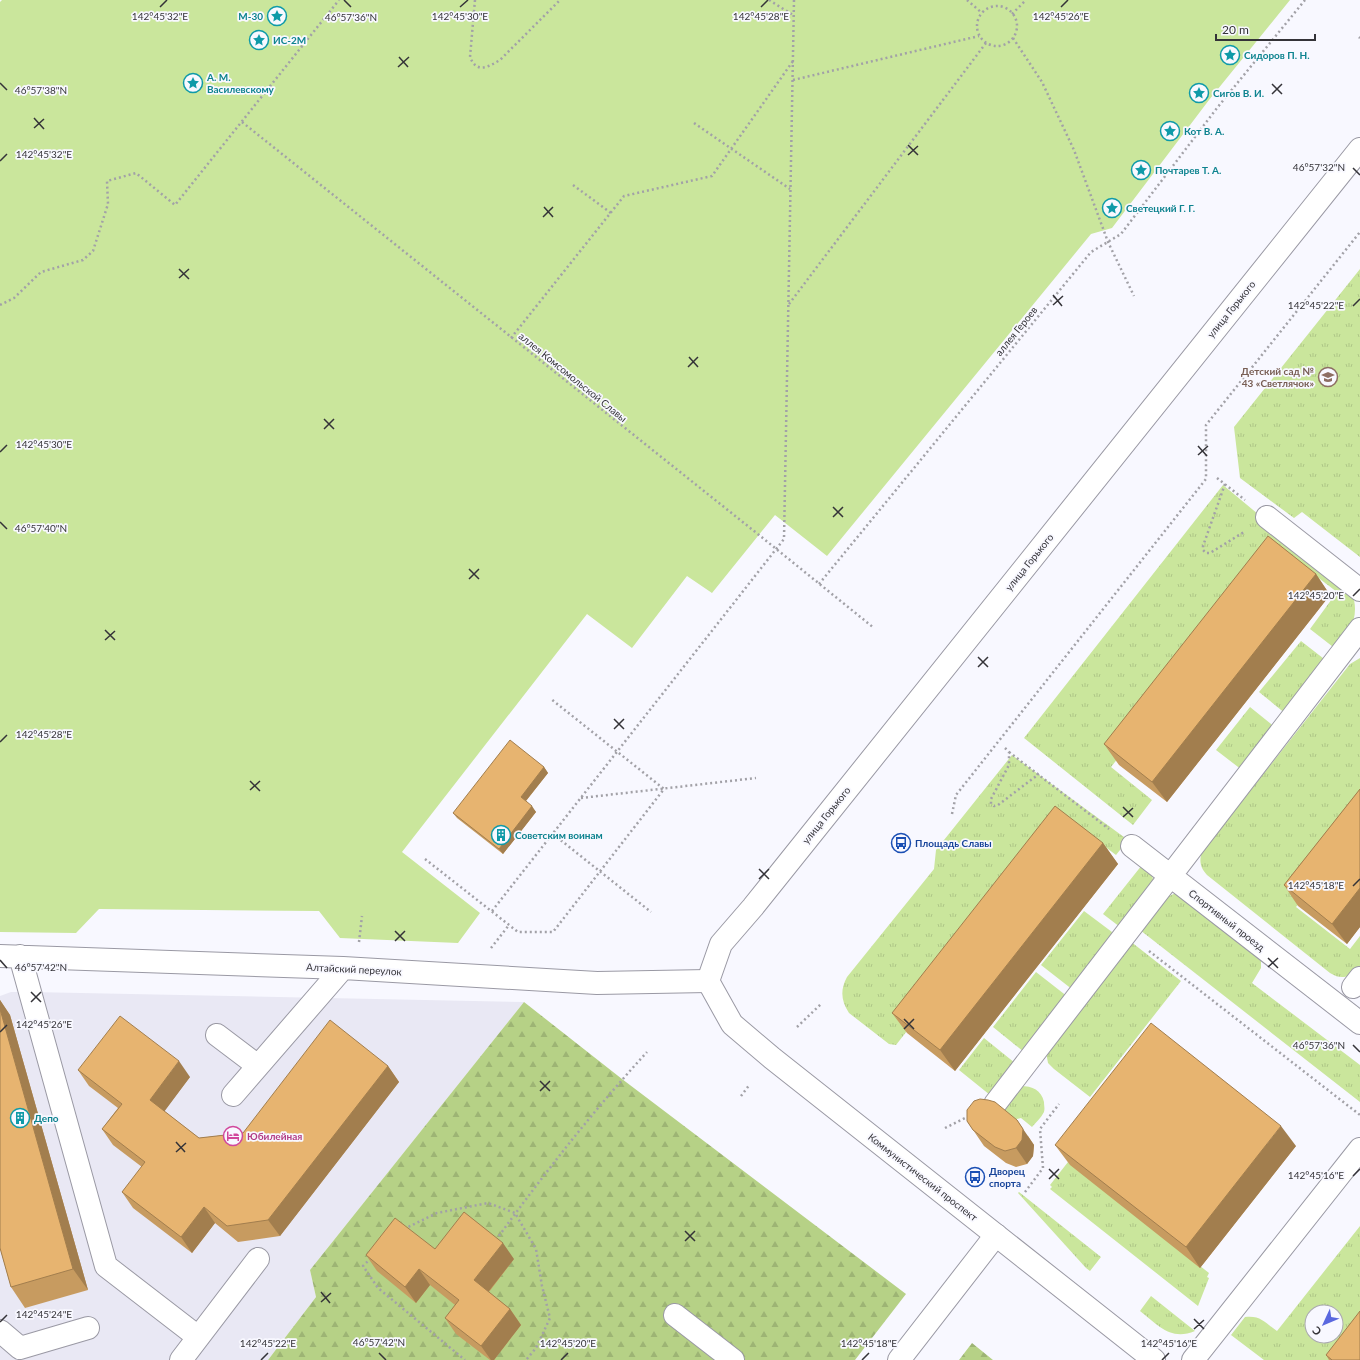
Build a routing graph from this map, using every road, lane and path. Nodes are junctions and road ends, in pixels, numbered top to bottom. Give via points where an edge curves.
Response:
1 (339, 0) edge
2 (475, 0) edge
3 (560, 0) edge
4 (769, 0) edge
5 (794, 0) edge
6 (967, 0) edge
7 (1026, 0) edge
8 (1305, 0) edge
9 (982, 12) junction
10 (1012, 14) junction
11 (794, 15) junction
12 (979, 36) junction
13 (1012, 38) junction
14 (986, 43) junction
15 (793, 61) junction
16 (793, 80) junction
17 (242, 122) junction
18 (694, 123) dead end
19 (731, 149) junction
20 (1360, 149) edge
21 (573, 185) dead end
22 (791, 190) junction
23 (611, 213) junction
24 (1360, 232) edge
25 (1108, 242) junction
26 (1134, 296) dead end
27 (789, 304) junction
28 (0, 306) edge
29 (511, 338) junction
30 (1217, 478) dead end
31 (1268, 518) joint
32 (776, 549) junction
33 (819, 584) junction
34 (1360, 590) edge
35 (874, 628) dead end
36 (1360, 629) edge
37 (551, 699) dead end
38 (1005, 748) dead end
39 (617, 752) junction
40 (1009, 752) junction
41 (1039, 774) junction
42 (756, 778) dead end
43 (664, 789) junction
44 (580, 798) junction
45 (952, 814) dead end
46 (553, 834) junction
47 (1132, 846) joint
48 (425, 859) dead end
49 (600, 871) junction
50 (1170, 876) junction
51 (492, 911) junction
52 (652, 912) dead end
53 (362, 916) dead end
54 (509, 925) junction
55 (1126, 933) junction
56 (358, 946) dead end
57 (487, 954) dead end
58 (10, 956) edge
59 (344, 968) junction
60 (708, 982) junction
61 (821, 1004) dead end
62 (1360, 1023) edge
63 (797, 1027) dead end
64 (217, 1035) dead end
65 (647, 1052) dead end
66 (258, 1066) junction
67 (750, 1084) dead end
68 (233, 1094) dead end
69 (741, 1096) dead end
70 (995, 1104) edge
71 (1059, 1104) dead end
72 (1360, 1115) edge
73 (1360, 1149) edge
74 (1025, 1192) dead end
75 (515, 1213) junction
76 (399, 1232) edge
77 (996, 1235) junction
78 (493, 1242) edge
79 (373, 1256) edge
80 (258, 1259) dead end
81 (675, 1315) dead end
82 (88, 1328) dead end
83 (0, 1331) edge
84 (198, 1337) junction
85 (181, 1360) edge
86 (465, 1360) edge
87 (526, 1360) edge
88 (733, 1360) edge
89 (899, 1360) edge
90 (1154, 1360) edge
91 (1193, 1360) edge

1 - 17 path
2 - 3 path via 470,57 473,64 489,67 500,60
4 - 11 path
5 - 11 path
6 - 9 path
7 - 10 path
8 - 25 path, аллея Героев via 1216,108 1121,234
9 - 10 path via 997,6 1006,8
9 - 12 path via 978,20
10 - 13 path via 1016,30
11 - 15 path
12 - 14 path
12 - 16 path
13 - 14 path via 1000,46
13 - 25 path via 1042,82 1074,150
14 - 27 path
15 - 16 path
15 - 19 path
16 - 22 path
17 - 28 path via 175,205 136,173 107,181 108,204 93,251 82,260 41,272 14,298
17 - 29 path, аллея Комсомольской Славы
18 - 19 path
19 - 22 path
19 - 23 path via 712,176 624,196
20 - 60 main road, улица Горького via 721,944
21 - 23 path
22 - 27 path
23 - 29 path
24 - 45 path via 1206,425 1206,479 956,796
25 - 26 path
25 - 33 path, аллея Героев via 1091,252
27 - 32 path via 784,539
29 - 32 path, аллея Комсомольской Славы
30 - 31 path via 1225,484 1202,546 1206,553
31 - 34 main road
32 - 33 path, аллея Комсомольской Славы
32 - 39 path
33 - 35 path, аллея Комсомольской Славы
36 - 50 main road
37 - 39 path
38 - 40 path
39 - 43 path
39 - 44 path
40 - 41 path
40 - 41 path via 1009,765 991,799 991,804 998,805
41 - 47 path
42 - 43 path
43 - 44 path
43 - 49 path
44 - 46 path
46 - 49 path
46 - 51 path
47 - 50 main road, Спортивный проезд
48 - 51 path
49 - 52 path
49 - 54 path via 553,932 518,932
50 - 55 main road
50 - 62 main road, Спортивный проезд
51 - 54 path
53 - 56 path
54 - 57 path
55 - 70 main road
55 - 72 path
58 - 59 main road, Алтайский переулок
58 - 84 main road via 106,1266
59 - 60 main road, Алтайский переулок via 597,983
59 - 66 main road
60 - 77 main road, Коммунистический проспект via 732,1024
61 - 63 path
64 - 66 main road
65 - 75 path via 622,1079
66 - 68 main road
67 - 69 path
71 - 74 path via 1040,1129 1043,1168
73 - 91 main road
75 - 76 path via 488,1204 437,1213
75 - 78 path
75 - 87 path via 536,1249 550,1318 536,1348
77 - 89 main road
77 - 90 main road, Коммунистический проспект
79 - 86 path via 363,1266 378,1288
80 - 84 main road
81 - 88 main road
82 - 83 main road via 20,1348
84 - 85 main road

